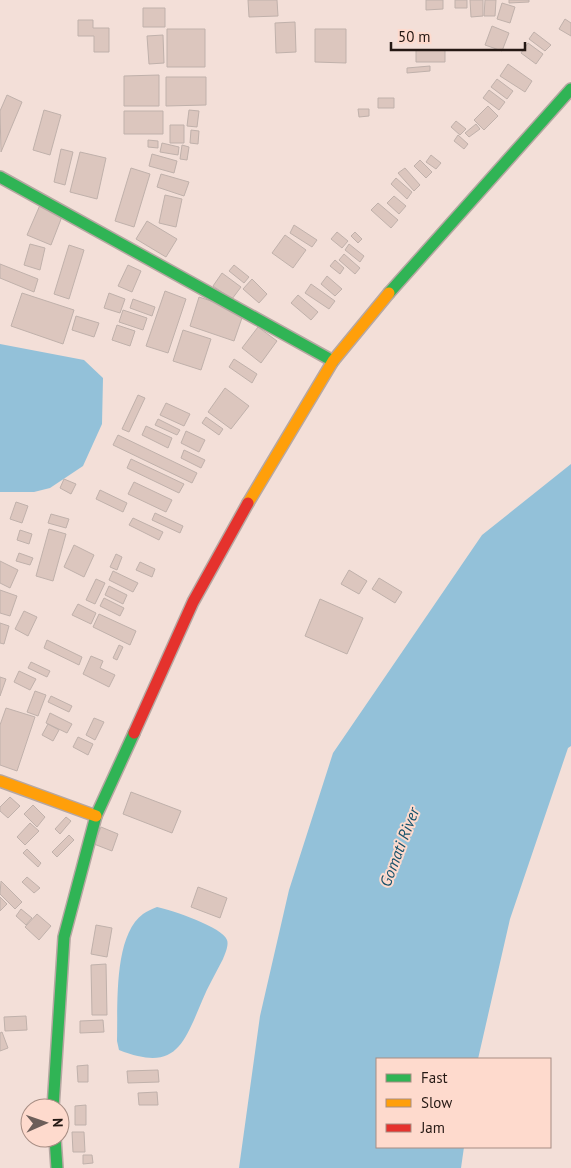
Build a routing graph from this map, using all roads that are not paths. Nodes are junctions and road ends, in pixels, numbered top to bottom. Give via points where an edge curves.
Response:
1 (571, 89) edge
2 (0, 176) edge
3 (332, 361) junction
4 (0, 781) edge
5 (96, 816) junction
6 (53, 1098) edge
7 (56, 1148) edge
8 (57, 1168) edge

1 - 3 street
2 - 3 street
3 - 5 street via 193,602
4 - 5 street
5 - 6 street via 64,937
7 - 8 street

